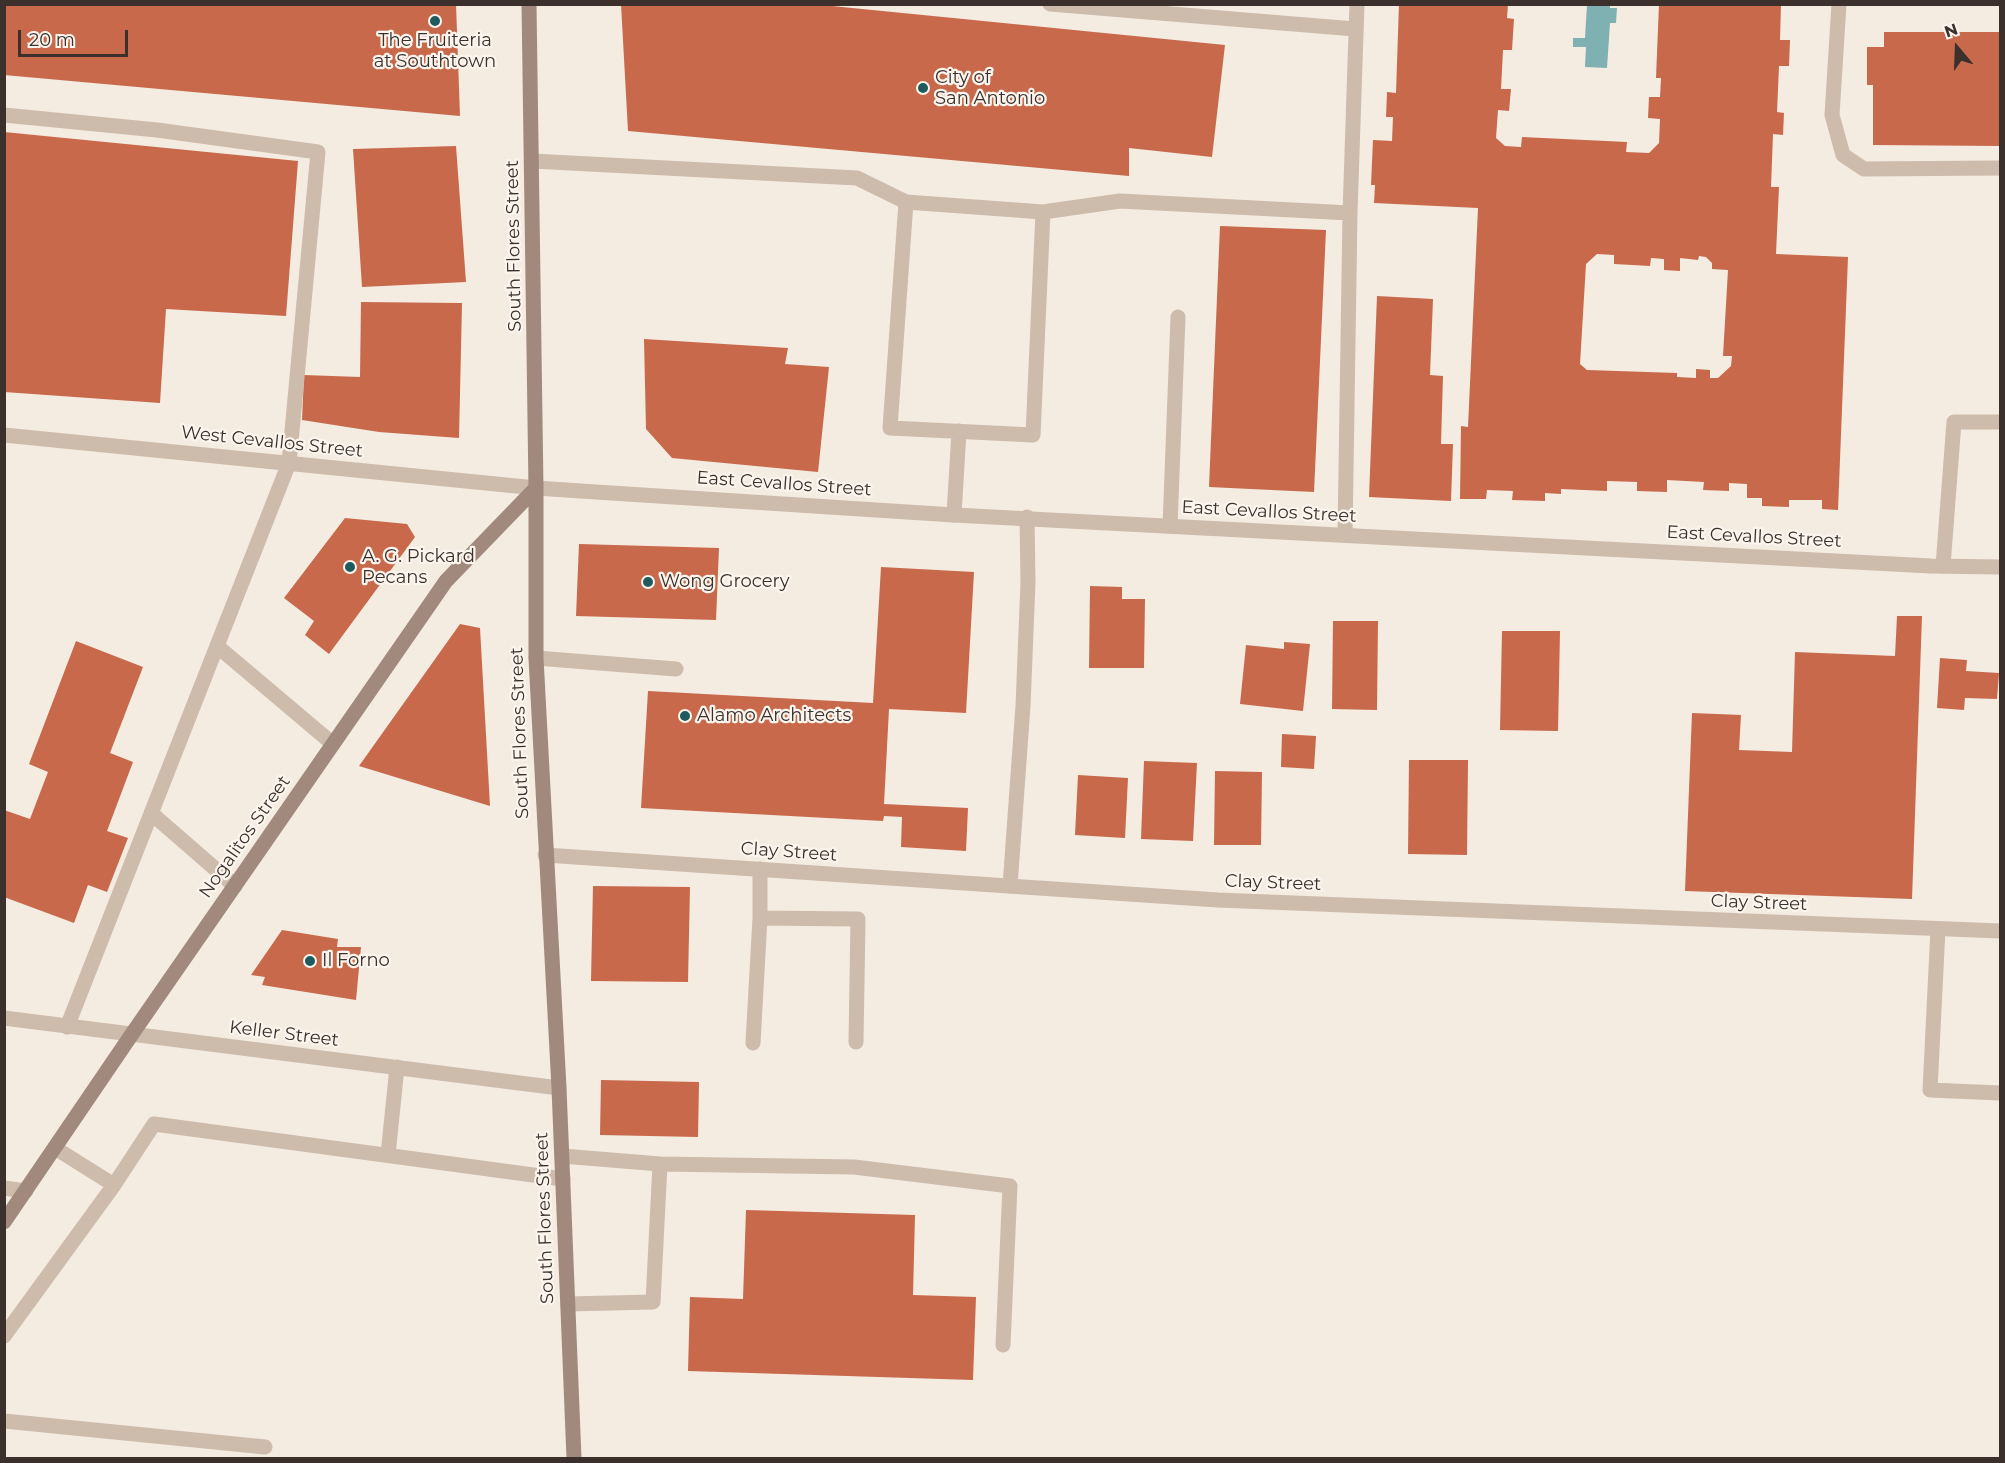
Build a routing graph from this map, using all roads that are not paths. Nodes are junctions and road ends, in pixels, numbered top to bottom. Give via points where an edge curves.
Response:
1 (529, 4) edge
2 (1050, 4) edge
3 (1357, 4) edge
4 (1839, 4) edge
5 (1355, 29) junction
6 (4, 115) edge
7 (532, 160) junction
8 (2001, 168) edge
9 (906, 202) junction
10 (1042, 212) junction
11 (1350, 213) junction
12 (1178, 317) dead end
13 (2001, 422) edge
14 (958, 431) junction
15 (4, 435) edge
16 (289, 463) junction
17 (536, 488) junction
18 (954, 515) junction
19 (1027, 517) junction
20 (1170, 526) junction
21 (1345, 535) junction
22 (1943, 566) junction
23 (2001, 567) edge
24 (217, 646) junction
25 (536, 658) junction
26 (676, 669) dead end
27 (333, 744) junction
28 (151, 813) junction
29 (545, 855) junction
30 (760, 869) junction
31 (235, 886) junction
32 (1010, 886) junction
33 (760, 918) junction
34 (1938, 929) junction
35 (2001, 931) edge
36 (4, 1018) edge
37 (67, 1027) junction
38 (132, 1034) junction
39 (856, 1042) dead end
40 (753, 1043) dead end
41 (397, 1067) junction
42 (559, 1088) junction
43 (2001, 1093) edge
44 (55, 1148) junction
45 (388, 1155) junction
46 (562, 1156) junction
47 (660, 1164) junction
48 (563, 1179) junction
49 (114, 1185) junction
50 (4, 1188) edge
51 (26, 1191) junction
52 (4, 1222) edge
53 (568, 1304) junction
54 (4, 1336) edge
55 (1003, 1346) dead end
56 (4, 1421) edge
57 (265, 1447) dead end
58 (574, 1458) edge

1 - 7 main road, South Flores Street
2 - 5 street
3 - 5 street
4 - 8 street via 1832,115 1844,155 1863,169
5 - 11 street
6 - 16 street via 158,130 318,152
7 - 9 street via 857,178
7 - 17 main road, South Flores Street
9 - 10 street
9 - 14 street via 890,428
10 - 11 street via 1120,201
10 - 14 street via 1033,435
11 - 21 street
12 - 20 street
13 - 22 street via 1954,422
14 - 18 street
15 - 16 street, West Cevallos Street
16 - 17 street, West Cevallos Street
16 - 24 street
17 - 18 street, East Cevallos Street
17 - 25 main road, South Flores Street
17 - 27 main road, Nogalitos Street via 447,581
18 - 19 street, East Cevallos Street
19 - 20 street, East Cevallos Street
19 - 32 street via 1023,706
20 - 21 street, East Cevallos Street
21 - 22 street, East Cevallos Street
22 - 23 street, East Cevallos Street
24 - 27 street
24 - 28 street
25 - 26 street
25 - 29 main road, South Flores Street
27 - 31 main road, Nogalitos Street
28 - 31 street
28 - 37 street
29 - 30 street, Clay Street
29 - 42 main road, South Flores Street
30 - 32 street, Clay Street
30 - 33 street
31 - 38 main road, Nogalitos Street
32 - 34 street, Clay Street via 1230,900
33 - 39 street via 858,919
33 - 40 street
34 - 35 street, Clay Street
34 - 43 street via 1930,1090
36 - 37 street, Keller Street
37 - 38 street, Keller Street
38 - 41 street, Keller Street
38 - 44 main road, Nogalitos Street
41 - 42 street, Keller Street
41 - 45 street
42 - 46 main road, South Flores Street
44 - 49 street
44 - 51 main road, Nogalitos Street
45 - 48 street
45 - 49 street via 154,1124
46 - 47 street
46 - 48 main road, South Flores Street
47 - 53 street via 653,1302
47 - 55 street via 854,1167 1010,1186
48 - 53 main road, South Flores Street
49 - 54 street
50 - 51 street
51 - 52 main road, Nogalitos Street
53 - 58 main road, South Flores Street
56 - 57 street

